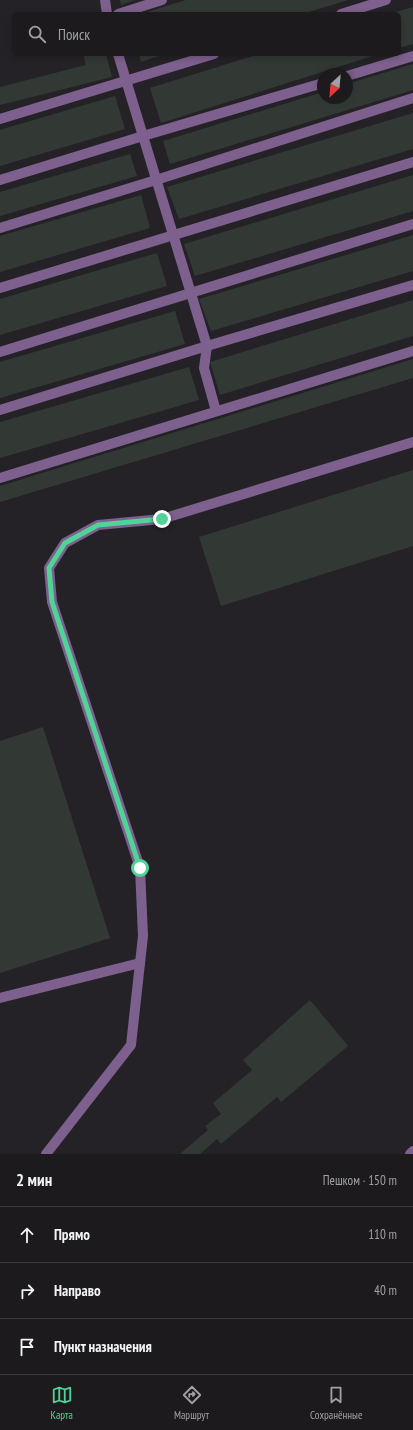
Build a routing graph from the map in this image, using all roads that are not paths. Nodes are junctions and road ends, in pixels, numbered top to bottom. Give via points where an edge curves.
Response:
1 (105, 0) edge
2 (162, 0) edge
3 (386, 0) edge
4 (108, 12) edge
5 (124, 12) edge
6 (347, 12) edge
7 (119, 56) edge
8 (208, 56) edge
9 (413, 56) edge
10 (353, 74) edge
11 (126, 82) junction
12 (317, 85) edge
13 (413, 98) edge
14 (0, 119) edge
15 (143, 136) junction
16 (413, 162) edge
17 (0, 180) edge
18 (156, 180) junction
19 (413, 224) edge
20 (0, 228) edge
21 (174, 236) junction
22 (413, 285) edge
23 (0, 288) edge
24 (191, 293) junction
25 (208, 346) junction
26 (413, 351) edge
27 (0, 352) edge
28 (0, 410) edge
29 (216, 411) junction
30 (413, 442) edge
31 (0, 478) edge
32 (140, 963) junction
33 (0, 998) edge
34 (413, 1151) edge
35 (46, 1154) edge
36 (410, 1154) edge

1 - 4 street
2 - 5 street
3 - 6 street
7 - 11 street
8 - 11 street
9 - 10 street
11 - 14 street
11 - 15 street
12 - 15 street
13 - 18 street
15 - 17 street
15 - 18 street
16 - 21 street
18 - 20 street
18 - 21 street
19 - 24 street
21 - 23 street
21 - 24 street
22 - 25 street
24 - 25 street
24 - 27 street
25 - 28 street
25 - 29 street via 204,368
26 - 29 street
29 - 31 street
30 - 32 street via 162,519 98,525 65,543 49,568 52,602 140,868 143,936
32 - 33 street
32 - 35 street via 131,1045
34 - 36 street

